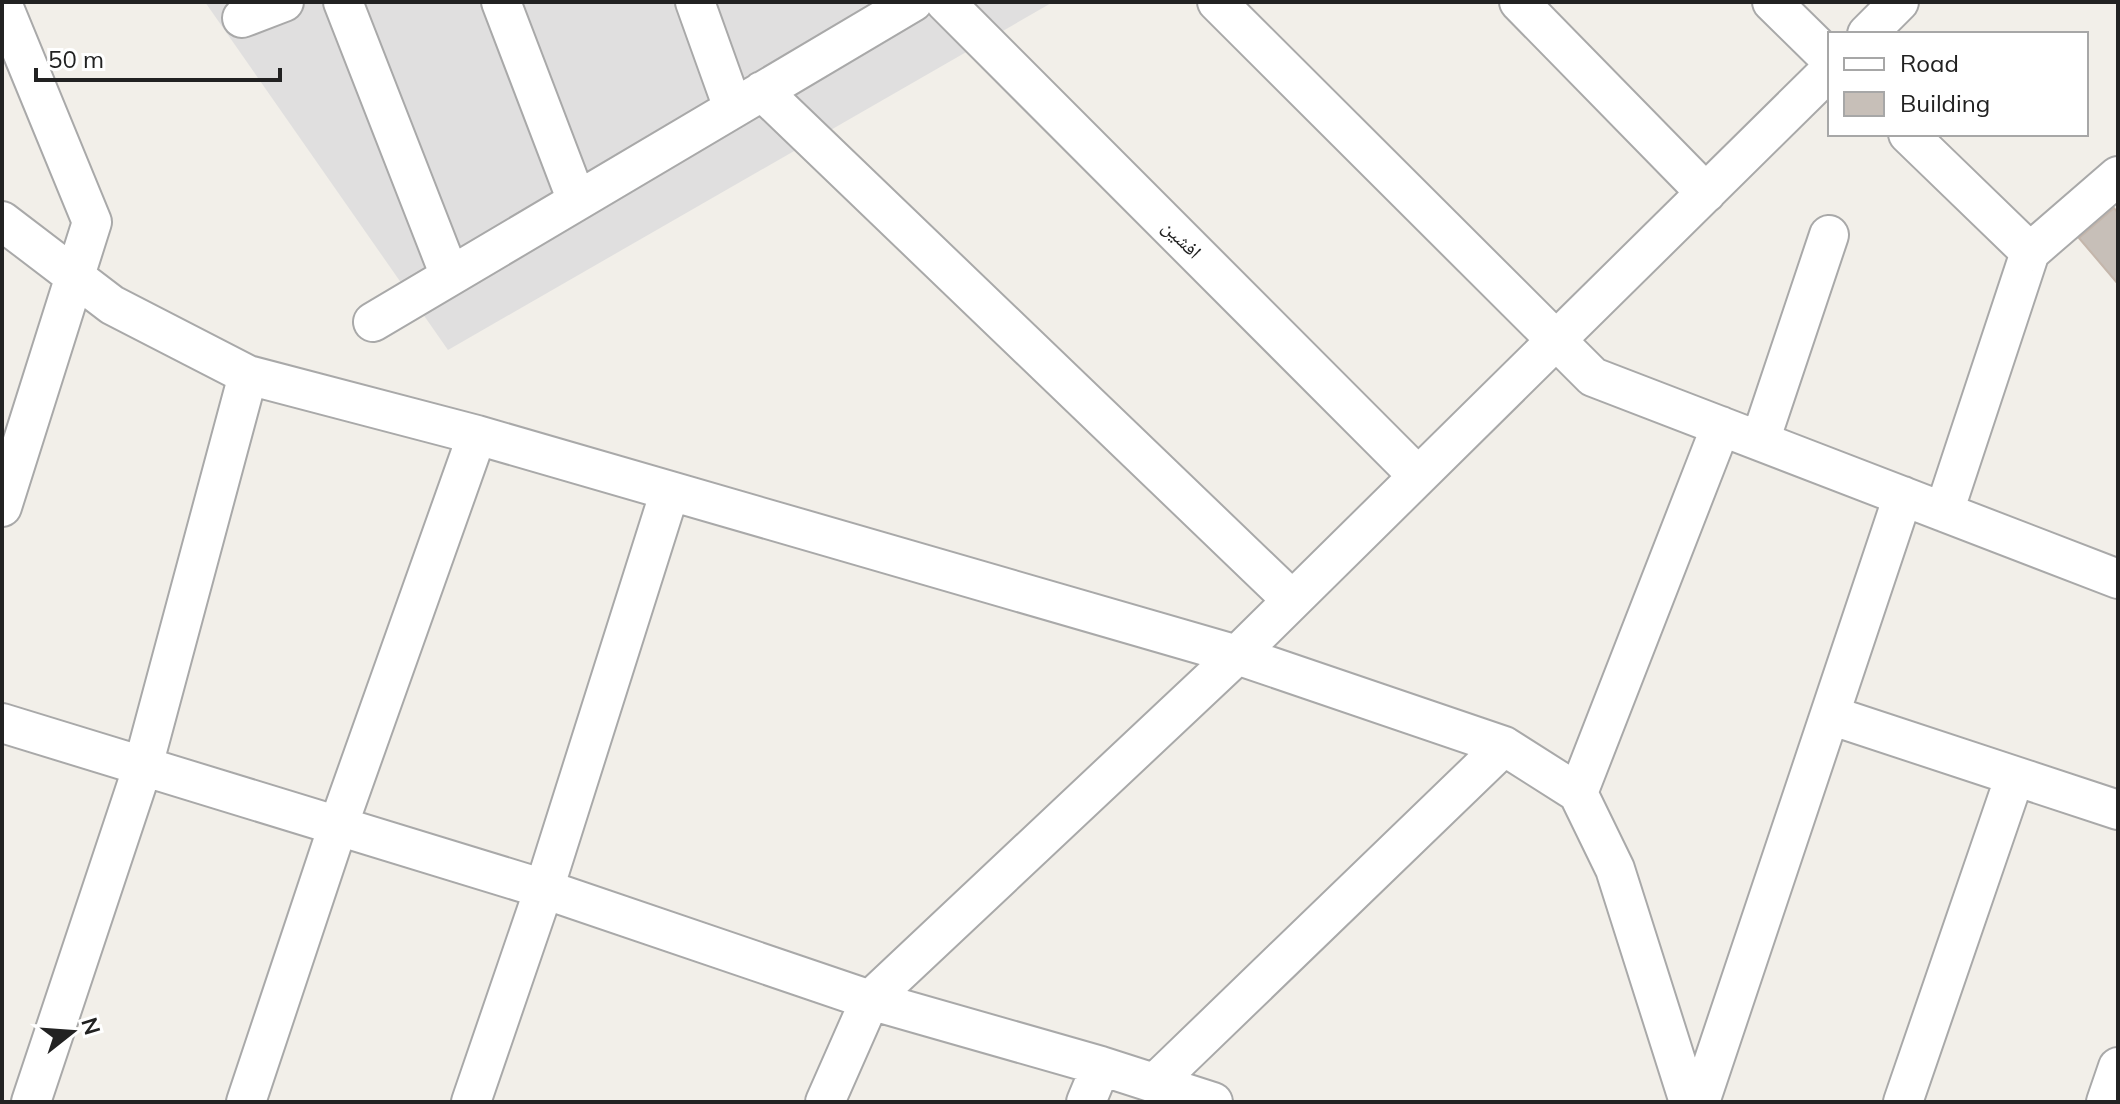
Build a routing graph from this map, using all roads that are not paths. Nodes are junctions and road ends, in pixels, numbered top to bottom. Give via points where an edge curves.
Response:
1 (284, 2) edge
2 (343, 2) edge
3 (501, 2) edge
4 (695, 2) edge
5 (913, 2) edge
6 (945, 2) edge
7 (1217, 2) edge
8 (1519, 2) edge
9 (1772, 2) edge
10 (1899, 2) edge
11 (2, 3) edge
12 (874, 12) edge
13 (242, 18) dead end
14 (1869, 32) edge
15 (1828, 57) edge
16 (1828, 72) edge
17 (747, 100) junction
18 (1910, 136) edge
19 (2118, 176) edge
20 (1706, 193) junction
21 (577, 201) junction
22 (2, 221) edge
23 (1829, 235) dead end
24 (2030, 252) junction
25 (450, 276) junction
26 (76, 277) junction
27 (373, 322) dead end
28 (1556, 340) junction
29 (248, 375) junction
30 (1721, 426) junction
31 (477, 435) junction
32 (1760, 441) junction
33 (1418, 476) junction
34 (670, 491) junction
35 (1903, 496) junction
36 (2, 507) edge
37 (1944, 512) junction
38 (2118, 579) edge
39 (1292, 600) junction
40 (1237, 655) junction
41 (1830, 715) junction
42 (2, 723) edge
43 (1504, 746) junction
44 (143, 766) junction
45 (2015, 776) junction
46 (1578, 793) junction
47 (2118, 810) edge
48 (338, 826) junction
49 (544, 889) junction
50 (870, 1000) junction
51 (1101, 1066) junction
52 (2118, 1067) edge
53 (1155, 1083) junction
54 (31, 1102) edge
55 (246, 1102) edge
56 (471, 1102) edge
57 (825, 1102) edge
58 (1086, 1102) edge
59 (1213, 1102) edge
60 (1689, 1102) edge
61 (1700, 1102) edge
62 (1903, 1102) edge
63 (2106, 1102) edge

1 - 13 street
2 - 25 street
3 - 21 street
4 - 17 street
5 - 12 street
6 - 33 street, افشین
7 - 28 street
8 - 20 street
9 - 15 street
10 - 14 street
11 - 26 street via 92,222
12 - 17 street
16 - 20 street
17 - 21 street
17 - 39 street
18 - 24 street
19 - 24 street
20 - 28 street
21 - 25 street
22 - 26 street
23 - 32 street
24 - 37 street
25 - 27 street
26 - 29 street via 112,305
26 - 36 street
28 - 30 street via 1593,377
28 - 33 street
29 - 31 street
29 - 44 street
30 - 32 street
30 - 46 street
31 - 34 street
31 - 48 street
32 - 35 street
33 - 39 street
34 - 40 street
34 - 49 street
35 - 37 street
35 - 41 street
37 - 38 street
39 - 40 street
40 - 43 street
40 - 50 street
41 - 45 street
41 - 61 street
42 - 44 street
43 - 46 street
43 - 53 street
44 - 48 street
44 - 54 street
45 - 47 street
45 - 62 street
46 - 60 street via 1615,869
48 - 49 street
48 - 55 street
49 - 50 street
49 - 56 street
50 - 51 street
50 - 57 street
51 - 53 street
51 - 58 street
52 - 63 street
53 - 59 street

